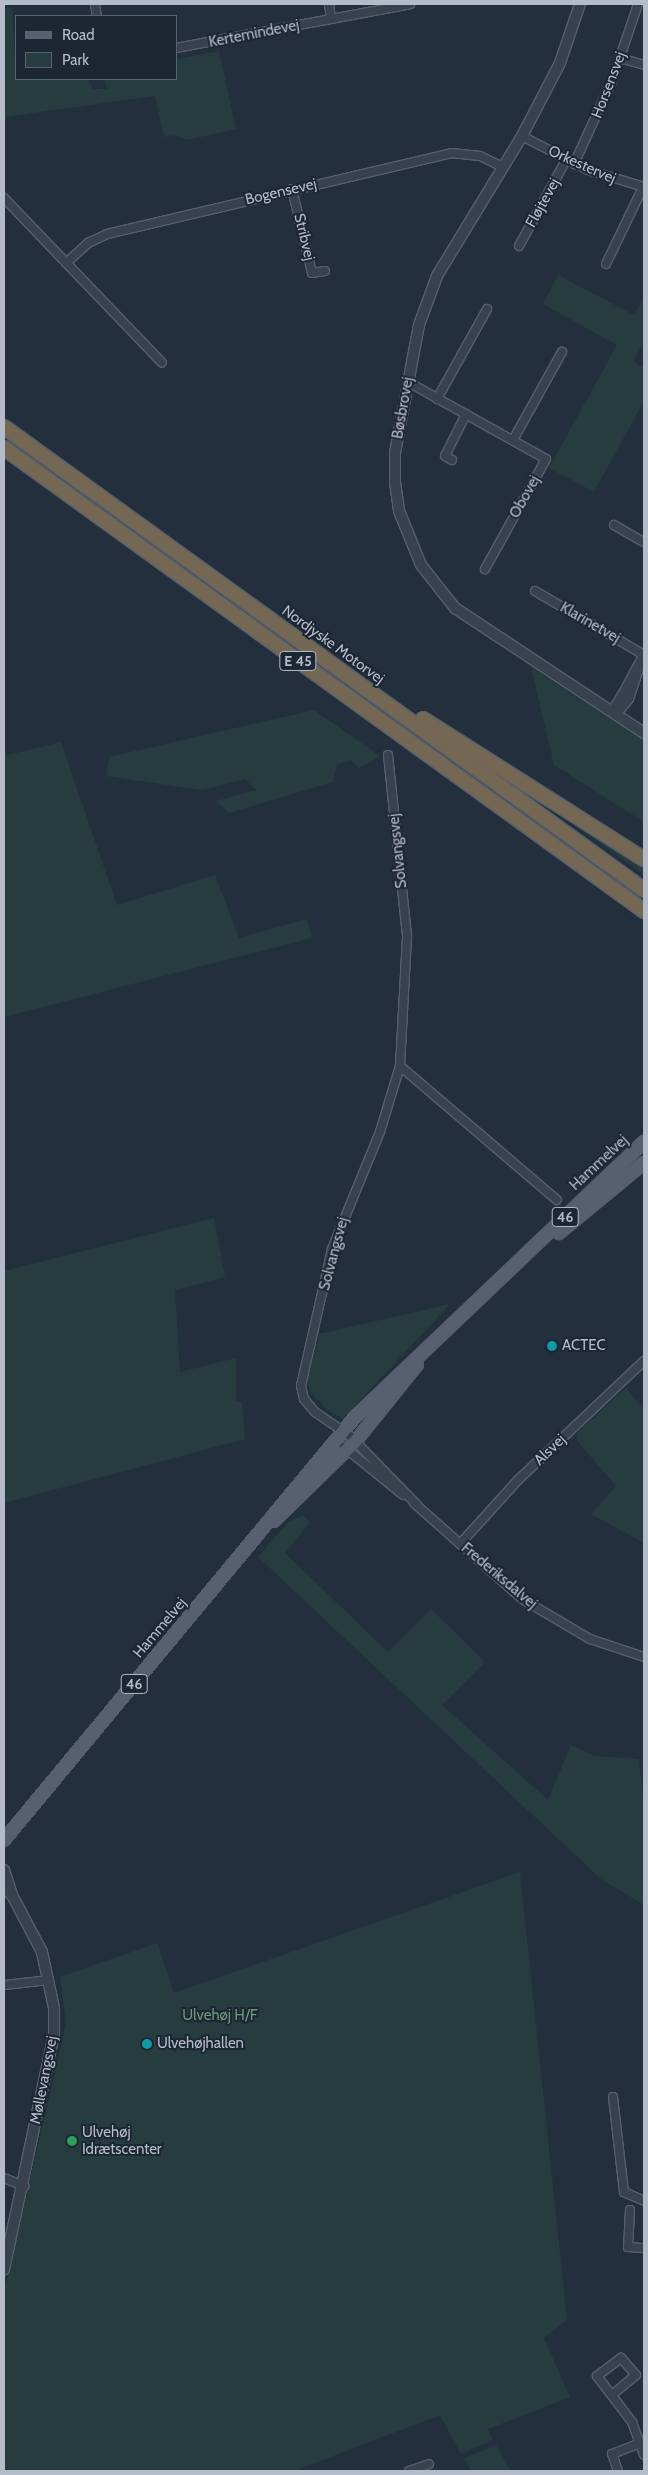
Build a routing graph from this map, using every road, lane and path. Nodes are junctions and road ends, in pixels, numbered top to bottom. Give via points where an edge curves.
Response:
1 (329, 4) edge
2 (410, 4) edge
3 (580, 4) edge
4 (638, 4) edge
5 (331, 19) junction
6 (178, 48) edge
7 (620, 58) junction
8 (644, 65) edge
9 (522, 136) junction
10 (566, 160) junction
11 (574, 164) junction
12 (503, 167) junction
13 (644, 187) edge
14 (292, 189) junction
15 (4, 198) edge
16 (519, 246) dead end
17 (66, 263) junction
18 (606, 264) dead end
19 (325, 271) dead end
20 (487, 309) dead end
21 (562, 352) dead end
22 (162, 364) dead end
23 (408, 382) junction
24 (437, 398) junction
25 (466, 414) junction
26 (4, 426) edge
27 (513, 440) junction
28 (4, 448) edge
29 (452, 460) dead end
30 (614, 525) dead end
31 (644, 542) edge
32 (485, 569) dead end
33 (535, 591) dead end
34 (250, 605) junction
35 (644, 654) edge
36 (616, 715) junction
37 (644, 733) edge
38 (388, 755) dead end
39 (644, 859) edge
40 (644, 890) edge
41 (644, 912) edge
42 (400, 1066) junction
43 (644, 1142) edge
44 (644, 1163) edge
45 (558, 1200) dead end
46 (512, 1270) junction
47 (430, 1347) junction
48 (644, 1361) edge
49 (345, 1441) junction
50 (416, 1505) junction
51 (264, 1528) junction
52 (460, 1544) junction
53 (644, 1657) edge
54 (4, 1840) edge
55 (4, 1870) edge
56 (4, 1887) edge
57 (12, 1895) junction
58 (49, 1980) junction
59 (4, 1985) edge
60 (613, 2097) dead end
61 (4, 2178) edge
62 (24, 2186) junction
63 (644, 2201) edge
64 (630, 2210) dead end
65 (644, 2248) edge
66 (4, 2270) edge
67 (612, 2395) junction
68 (641, 2443) junction
69 (644, 2455) edge
70 (429, 2464) dead end
71 (409, 2471) edge
72 (618, 2471) edge

1 - 5 street
2 - 5 street, Kertemindevej
3 - 9 street, Bøsbrovej via 560,63
4 - 7 street, Horsensvej
5 - 6 street, Kertemindevej
7 - 8 street
7 - 11 street, Horsensvej via 596,122
9 - 10 street, Orkestervej
9 - 12 street, Bøsbrovej
10 - 11 street, Orkestervej
10 - 16 street, Fløjtevej
11 - 13 street, Orkestervej
12 - 14 street, Bogensevej via 480,156 451,153
12 - 23 street, Bøsbrovej via 437,276 419,326
13 - 18 street
14 - 17 street, Bogensevej via 108,234 88,243
14 - 19 street, Stribvej via 312,273
15 - 17 street
17 - 22 street
20 - 24 street
21 - 27 street
23 - 24 street, Obovej
23 - 36 street, Bøsbrovej via 395,453 395,482 399,511 421,565 454,608
24 - 25 street, Obovej
25 - 27 street, Obovej
25 - 29 street via 445,456
26 - 34 highway, Nordjyske Motorvej / E 45
27 - 32 street, Obovej via 546,459
28 - 41 highway, E 45
30 - 31 street
33 - 35 street, Klarinetvej
34 - 39 highway
34 - 40 highway, Nordjyske Motorvej / E 45
35 - 36 street via 629,700
36 - 37 street, Bøsbrovej
38 - 42 street, Solvangsvej via 407,937
42 - 45 street
42 - 49 street, Solvangsvej via 380,1132 332,1249 301,1372 304,1399
43 - 46 main road, Hammelvej / 46
44 - 46 main road, Hammelvej / 46
46 - 47 main road, Hammelvej / 46
47 - 49 main road, Hammelvej / 46
47 - 49 main road, Hammelvej / 46 via 403,1371
48 - 52 street, Alsvej via 518,1480
49 - 50 street, Frederiksdalvej
49 - 50 street, Frederiksdalvej
49 - 51 main road, Hammelvej / 46
49 - 51 main road, Hammelvej / 46 via 285,1512
50 - 52 street, Frederiksdalvej
51 - 54 main road, Hammelvej / 46
52 - 53 street, Frederiksdalvej via 522,1599 551,1618 590,1639
55 - 57 street, Møllevangsvej
56 - 57 street, Møllevangsvej
57 - 58 street, Møllevangsvej via 37,1939
58 - 59 street
58 - 62 street, Møllevangsvej via 54,2034
60 - 63 street via 624,2192
61 - 62 street
62 - 66 street, Møllevangsvej
64 - 65 street via 628,2247
67 - 67 street via 636,2375 620,2358 597,2376
67 - 68 street via 632,2422
68 - 69 street
68 - 72 street via 612,2454
70 - 71 street

